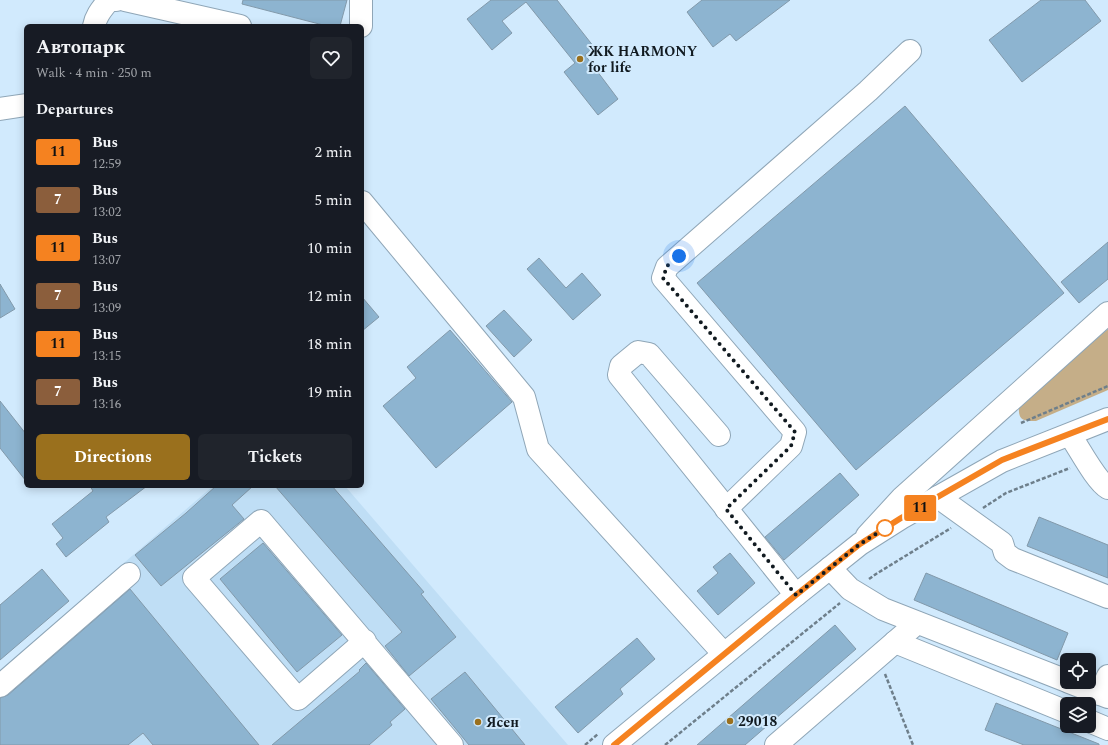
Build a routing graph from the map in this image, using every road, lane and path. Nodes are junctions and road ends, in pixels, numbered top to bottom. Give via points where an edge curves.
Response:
1 (116, 0) edge
2 (125, 0) edge
3 (361, 0) edge
4 (94, 24) edge
5 (231, 24) edge
6 (361, 24) edge
7 (910, 51) dead end
8 (24, 105) edge
9 (0, 109) edge
10 (364, 204) edge
11 (1108, 312) edge
12 (1108, 386) edge
13 (1108, 419) edge
14 (1021, 423) dead end
15 (719, 435) dead end
16 (1070, 435) junction
17 (1108, 488) edge
18 (938, 497) junction
19 (726, 509) junction
20 (860, 544) junction
21 (830, 568) junction
22 (129, 574) dead end
23 (796, 595) junction
24 (1108, 597) edge
25 (917, 623) junction
26 (365, 641) junction
27 (895, 642) junction
28 (724, 654) junction
29 (878, 657) junction
30 (1060, 679) edge
31 (0, 686) edge
32 (1060, 709) edge
33 (1096, 724) edge
34 (1108, 729) edge
35 (452, 745) edge
36 (614, 745) edge
37 (776, 745) edge
38 (913, 745) edge

1 - 4 main road via 109,0 96,17
2 - 5 main road
3 - 6 main road
7 - 19 main road via 868,91 667,266 663,278 795,432 791,446
8 - 9 main road
10 - 28 main road via 524,397 538,449
11 - 20 main road via 902,498
12 - 14 path
13 - 16 main road
15 - 19 main road via 649,354 638,352 621,366 618,375
16 - 17 main road via 1094,473
16 - 18 main road via 1002,460
18 - 20 main road
18 - 24 main road via 993,535 1002,543 1005,553 1013,559
19 - 23 main road
20 - 21 main road
21 - 23 main road
21 - 25 main road via 850,589 883,609
22 - 31 main road
23 - 28 main road
25 - 27 main road
25 - 30 main road
26 - 26 main road via 298,699 194,578 261,521
26 - 35 main road
27 - 29 main road
27 - 32 main road
28 - 36 main road
29 - 37 main road
29 - 38 path
33 - 34 main road

